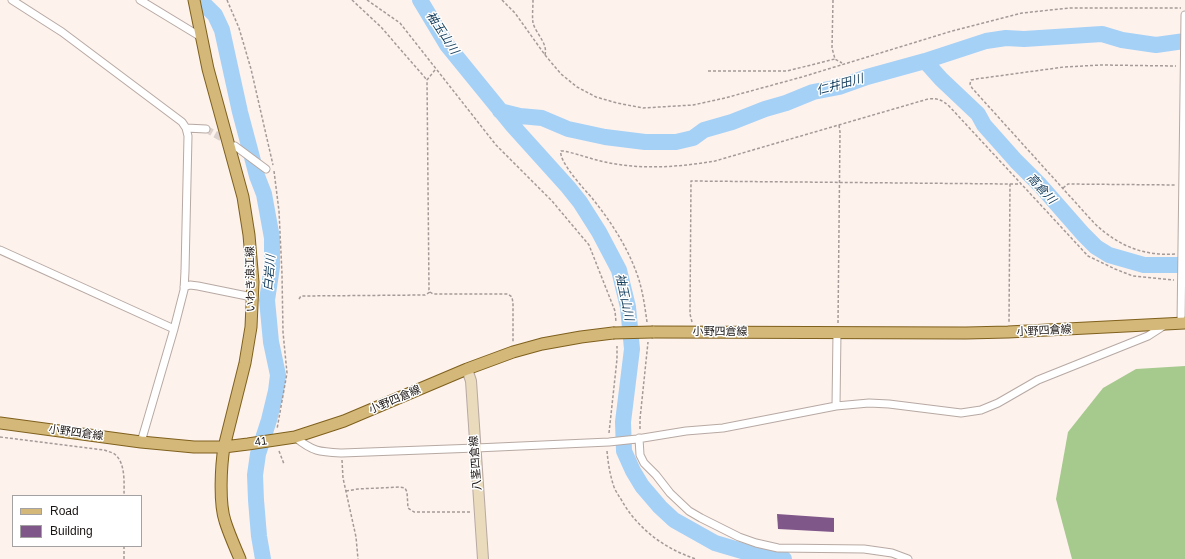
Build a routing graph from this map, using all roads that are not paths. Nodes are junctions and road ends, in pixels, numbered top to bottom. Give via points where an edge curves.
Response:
1 (12, 0) edge
2 (140, 0) edge
3 (194, 0) edge
4 (1185, 15) edge
5 (200, 33) junction
6 (1184, 66) edge
7 (186, 128) junction
8 (206, 129) tunnel mouth
9 (235, 146) tunnel mouth
10 (266, 169) dead end
11 (0, 250) edge
12 (184, 287) junction
13 (252, 297) junction
14 (1183, 323) edge
15 (1166, 324) junction
16 (174, 329) junction
17 (837, 333) junction
18 (467, 368) junction
19 (836, 406) junction
20 (0, 423) edge
21 (295, 437) junction
22 (638, 439) junction
23 (273, 440) joint
24 (142, 442) junction
25 (248, 444) joint
26 (224, 447) junction
27 (476, 448) junction
28 (240, 559) edge
29 (483, 559) edge
30 (908, 559) edge

1 - 7 street via 62,32 182,122
2 - 5 street
3 - 5 main road, いわき浪江線
4 - 6 street
5 - 13 main road, いわき浪江線 via 244,197 250,235
6 - 14 street via 1181,280
7 - 8 street
7 - 12 street via 188,136
9 - 10 street
11 - 16 street
12 - 13 street via 198,286
12 - 16 street
13 - 26 main road, いわき浪江線 via 251,327 245,363
14 - 15 main road, 小野四倉線 / 41
15 - 17 main road, 小野四倉線 / 41 via 1008,332
15 - 19 street via 1148,336 1038,380 998,404 981,410 961,413 870,403
16 - 24 street
17 - 18 main road, 小野四倉線 / 41, bridge via 614,330 542,344
17 - 19 street
18 - 21 main road, 小野四倉線 / 41 via 344,422
18 - 27 main road, 八茎四倉線 via 471,381
19 - 22 street via 723,428
20 - 24 main road, 小野四倉線 / 41
21 - 23 main road, 小野四倉線 / 41
21 - 27 street via 315,450 342,453
22 - 27 street
22 - 30 street via 644,464 670,493 689,511 739,537 778,548 864,549 892,553
23 - 25 main road, 41 / 41
24 - 26 main road, 小野四倉線 / 41
25 - 26 main road, 小野四倉線 / 41
26 - 28 main road, いわき浪江線 via 221,495 224,520
27 - 29 main road, 八茎四倉線

